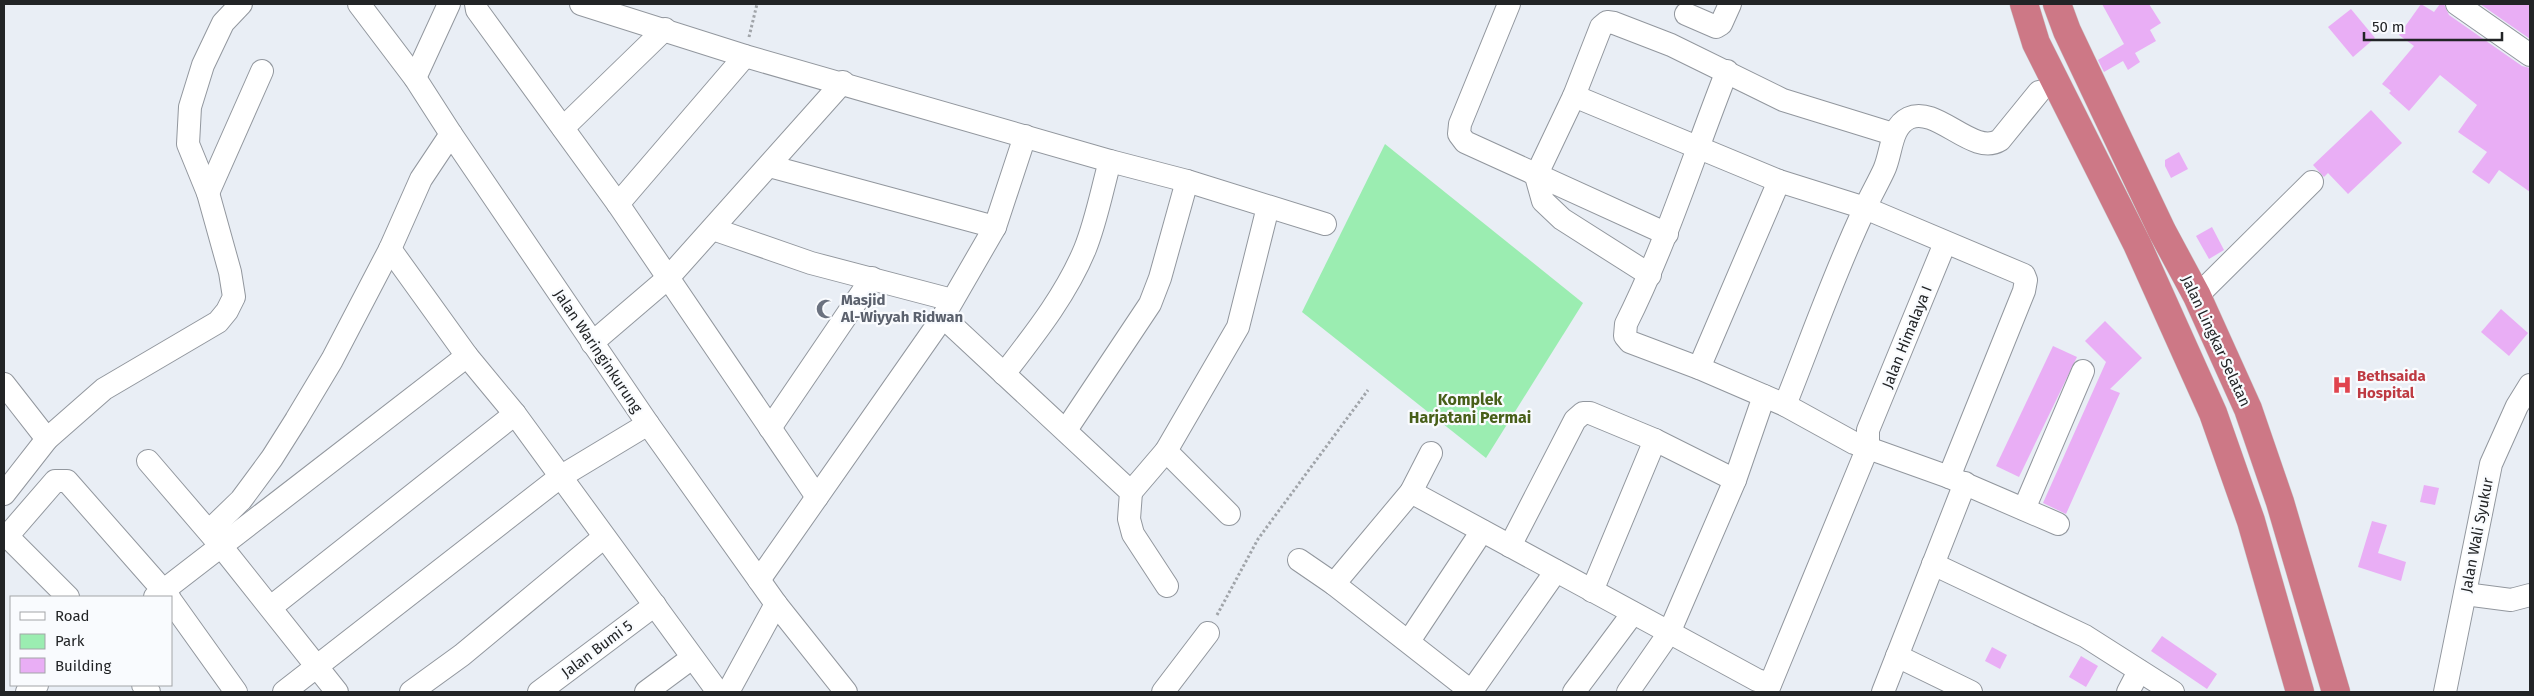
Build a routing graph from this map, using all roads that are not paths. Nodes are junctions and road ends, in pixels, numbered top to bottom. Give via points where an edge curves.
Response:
1 (241, 4) edge
2 (449, 4) edge
3 (476, 4) edge
4 (581, 4) edge
5 (1509, 4) edge
6 (1730, 4) edge
7 (2024, 4) edge
8 (2057, 4) edge
9 (2457, 4) edge
10 (354, 6) edge
11 (1688, 9) edge
12 (665, 29) junction
13 (1671, 45) junction
14 (2530, 55) edge
15 (745, 56) junction
16 (262, 71) dead end
17 (1727, 71) junction
18 (415, 78) junction
19 (843, 82) junction
20 (2039, 92) dead end
21 (1574, 96) junction
22 (563, 128) junction
23 (450, 134) junction
24 (1893, 134) junction
25 (1025, 136) junction
26 (1696, 148) junction
27 (1110, 162) junction
28 (769, 166) junction
29 (1536, 176) junction
30 (1188, 181) junction
31 (1779, 181) junction
32 (2312, 182) dead end
33 (208, 193) junction
34 (618, 204) junction
35 (1268, 207) junction
36 (1865, 208) junction
37 (1325, 224) dead end
38 (995, 227) junction
39 (712, 229) junction
40 (2162, 231) junction
41 (1667, 234) junction
42 (1945, 243) junction
43 (2137, 244) junction
44 (390, 249) junction
45 (1650, 275) junction
46 (668, 278) junction
47 (872, 278) junction
48 (2197, 296) junction
49 (948, 309) junction
50 (592, 343) junction
51 (467, 356) junction
52 (1699, 368) junction
53 (2083, 371) dead end
54 (1004, 374) junction
55 (4, 384) edge
56 (2530, 385) edge
57 (1764, 396) junction
58 (1785, 405) junction
59 (515, 414) junction
60 (648, 424) junction
61 (770, 428) junction
62 (1066, 430) junction
63 (47, 439) junction
64 (1655, 440) junction
65 (1863, 440) junction
66 (1166, 451) junction
67 (1431, 453) dead end
68 (148, 461) dead end
69 (560, 476) junction
70 (1735, 480) junction
71 (1957, 480) junction
72 (1132, 492) junction
73 (1411, 492) junction
74 (4, 494) edge
75 (817, 497) junction
76 (2024, 509) junction
77 (1229, 514) dead end
78 (2058, 524) dead end
79 (1482, 531) junction
80 (215, 538) junction
81 (603, 538) junction
82 (1510, 546) junction
83 (1299, 560) dead end
84 (1933, 564) junction
85 (1556, 571) junction
86 (758, 580) junction
87 (1334, 584) junction
88 (1167, 586) dead end
89 (1592, 591) junction
90 (2465, 594) junction
91 (2530, 595) edge
92 (67, 596) edge
93 (165, 596) edge
94 (776, 604) junction
95 (172, 605) edge
96 (655, 605) junction
97 (271, 606) junction
98 (1633, 613) junction
99 (1208, 633) road end
100 (1669, 633) junction
101 (1409, 641) junction
102 (1897, 656) junction
103 (692, 658) junction
104 (316, 666) junction
105 (2139, 671) junction
106 (1761, 687) edge
107 (236, 692) edge
108 (284, 692) edge
109 (337, 692) edge
110 (411, 692) edge
111 (539, 692) edge
112 (646, 692) edge
113 (718, 692) edge
114 (728, 692) edge
115 (846, 692) edge
116 (1163, 692) edge
117 (1472, 692) edge
118 (1574, 692) edge
119 (1628, 692) edge
120 (1883, 692) edge
121 (1971, 692) edge
122 (2128, 692) edge
123 (2173, 692) edge
124 (2300, 692) edge
125 (2336, 692) edge
126 (2445, 692) edge

1 - 33 street via 223,23 203,66 190,107 188,144
2 - 18 street
3 - 22 street via 477,10
4 - 12 street
5 - 29 street via 1460,124 1459,134 1465,142
6 - 11 street via 1721,24 1716,26
7 - 43 highway, Jalan Lingkar Selatan via 2036,43
8 - 40 highway, Jalan Lingkar Selatan
9 - 14 street
10 - 18 street, Jalan Waringinkurung
11 - 13 street
12 - 15 street
12 - 22 street
13 - 17 street
13 - 21 street via 1606,22 1601,27
15 - 19 street
15 - 34 street
16 - 33 street
17 - 24 street via 1783,100
17 - 26 street
18 - 23 street, Jalan Waringinkurung
19 - 25 street
19 - 28 street
20 - 24 street via 1994,144 1982,143 1935,120 1914,116 1906,119
21 - 26 street
21 - 29 street
22 - 34 street
23 - 44 street via 421,179
23 - 50 street, Jalan Waringinkurung
24 - 36 street via 1890,156
25 - 27 street
25 - 38 street
26 - 31 street
26 - 41 street
27 - 30 street
27 - 54 street via 1085,248 1070,279 1040,327
28 - 38 street
28 - 39 street
29 - 41 street
29 - 45 street via 1543,202 1562,218
30 - 35 street
30 - 62 street via 1150,304
31 - 36 street
31 - 52 street
32 - 48 street
33 - 63 street via 230,272 234,297 227,311 218,322 104,390
34 - 46 street
35 - 37 street
35 - 66 street via 1238,327
36 - 42 street
36 - 58 street
38 - 49 street
39 - 46 street
39 - 47 street via 811,263
40 - 43 highway
40 - 48 highway, Jalan Lingkar Selatan
41 - 45 street
42 - 65 street, Jalan Himalaya I
42 - 71 street via 2020,272 2026,280
43 - 124 highway, Jalan Lingkar Selatan via 2213,413 2251,520
44 - 51 street
44 - 80 street via 332,360 272,458
45 - 52 street via 1626,324 1625,336 1630,342
46 - 50 street
46 - 61 street
47 - 49 street
47 - 61 street
48 - 125 highway, Jalan Lingkar Selatan via 2248,410 2280,502
49 - 54 street
49 - 75 street
50 - 60 street, Jalan Waringinkurung
51 - 59 street
51 - 80 street
52 - 57 street
53 - 76 street
54 - 62 street
55 - 63 street
56 - 90 street, Jalan Wali Syukur via 2491,464
57 - 58 street
57 - 70 street
58 - 65 street
59 - 69 street
59 - 97 street
60 - 69 street
60 - 86 street, Jalan Waringinkurung
61 - 75 street
62 - 72 street
63 - 74 street
64 - 70 street
64 - 82 street via 1583,413 1575,420
64 - 89 street
65 - 71 street
65 - 106 street, Jalan Himalaya I
66 - 72 street
66 - 77 street
67 - 73 street
68 - 80 street
69 - 81 street
69 - 104 street
70 - 100 street
71 - 76 street
71 - 84 street
72 - 88 street via 1129,519 1133,534
73 - 79 street
73 - 87 street
75 - 86 street
76 - 78 street
79 - 82 street
79 - 101 street
80 - 93 street
80 - 97 street
81 - 96 street
81 - 110 street via 462,655
82 - 85 street
83 - 87 street
84 - 102 street
84 - 105 street via 2085,636
85 - 89 street
85 - 117 street
86 - 94 street, Jalan Waringinkurung
87 - 101 street
89 - 98 street
90 - 91 street via 2511,600
90 - 126 street, Jalan Wali Syukur
92 - 93 street via 11,540 10,533 55,481 61,480 67,481
94 - 114 street
94 - 115 street, Jalan Waringinkurung
95 - 107 street
96 - 103 street
96 - 111 street, Jalan Bumi 5
97 - 104 street
98 - 100 street
98 - 118 street
99 - 116 street
100 - 106 street
100 - 119 street
101 - 117 street
102 - 120 street
102 - 121 street
103 - 112 street
103 - 113 street
104 - 108 street
104 - 109 street
105 - 122 street
105 - 123 street

